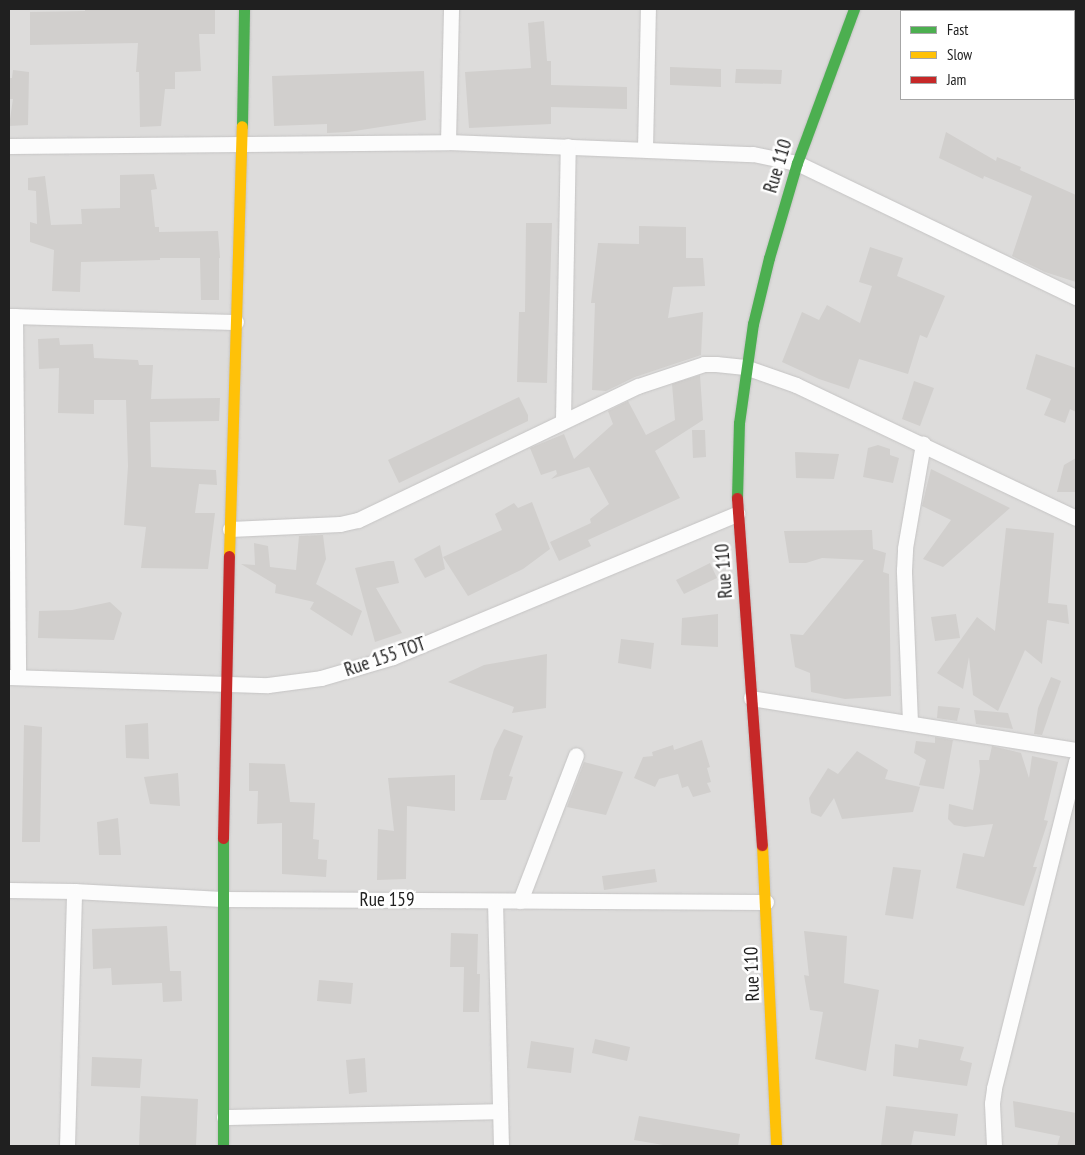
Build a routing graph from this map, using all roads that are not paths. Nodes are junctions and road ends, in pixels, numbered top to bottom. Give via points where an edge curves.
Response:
1 (244, 9) edge
2 (451, 9) edge
3 (648, 9) edge
4 (854, 9) edge
5 (448, 142) junction
6 (242, 143) junction
7 (9, 146) edge
8 (568, 146) junction
9 (645, 149) junction
10 (796, 163) junction
11 (1076, 297) edge
12 (12, 316) edge
13 (236, 322) junction
14 (745, 367) junction
15 (563, 420) junction
16 (923, 444) junction
17 (13, 506) edge
18 (737, 514) junction
19 (1076, 518) edge
20 (230, 529) junction
21 (13, 677) edge
22 (225, 684) junction
23 (751, 698) junction
24 (910, 722) junction
25 (1076, 750) edge
26 (576, 755) dead end
27 (1076, 761) edge
28 (9, 890) edge
29 (74, 891) junction
30 (222, 899) junction
31 (495, 900) junction
32 (520, 901) junction
33 (766, 902) junction
34 (500, 1111) junction
35 (224, 1117) junction
36 (67, 1146) edge
37 (223, 1146) edge
38 (501, 1146) edge
39 (776, 1146) edge
40 (994, 1146) edge

1 - 6 street
2 - 5 street
3 - 9 street
4 - 10 street, Rue 110
5 - 6 street
5 - 8 street
6 - 7 street
6 - 13 street
8 - 9 street
8 - 15 street
9 - 10 street via 753,154
10 - 11 street
10 - 14 street, Rue 110 via 769,258
12 - 13 street
12 - 17 street
13 - 20 street
14 - 15 street via 704,364 638,386
14 - 16 street via 796,385
14 - 18 street, Rue 110 via 739,423
15 - 20 street via 358,520 332,525
16 - 19 street
16 - 24 street via 905,548
17 - 21 street
18 - 22 street, Rue 155 TOT via 394,657 321,678 268,685
18 - 23 street, Rue 110
20 - 22 street
21 - 22 street, Rue 155 TOT
22 - 30 street
23 - 24 street
23 - 33 street, Rue 110
24 - 25 street
26 - 32 street
27 - 40 street via 994,1088
28 - 29 street, Rue 159
29 - 30 street, Rue 159
29 - 36 street
30 - 31 street, Rue 159
30 - 35 street
31 - 32 street, Rue 159
31 - 34 street
32 - 33 street, Rue 159
33 - 39 street, Rue 110
34 - 35 street
34 - 38 street
35 - 37 street

